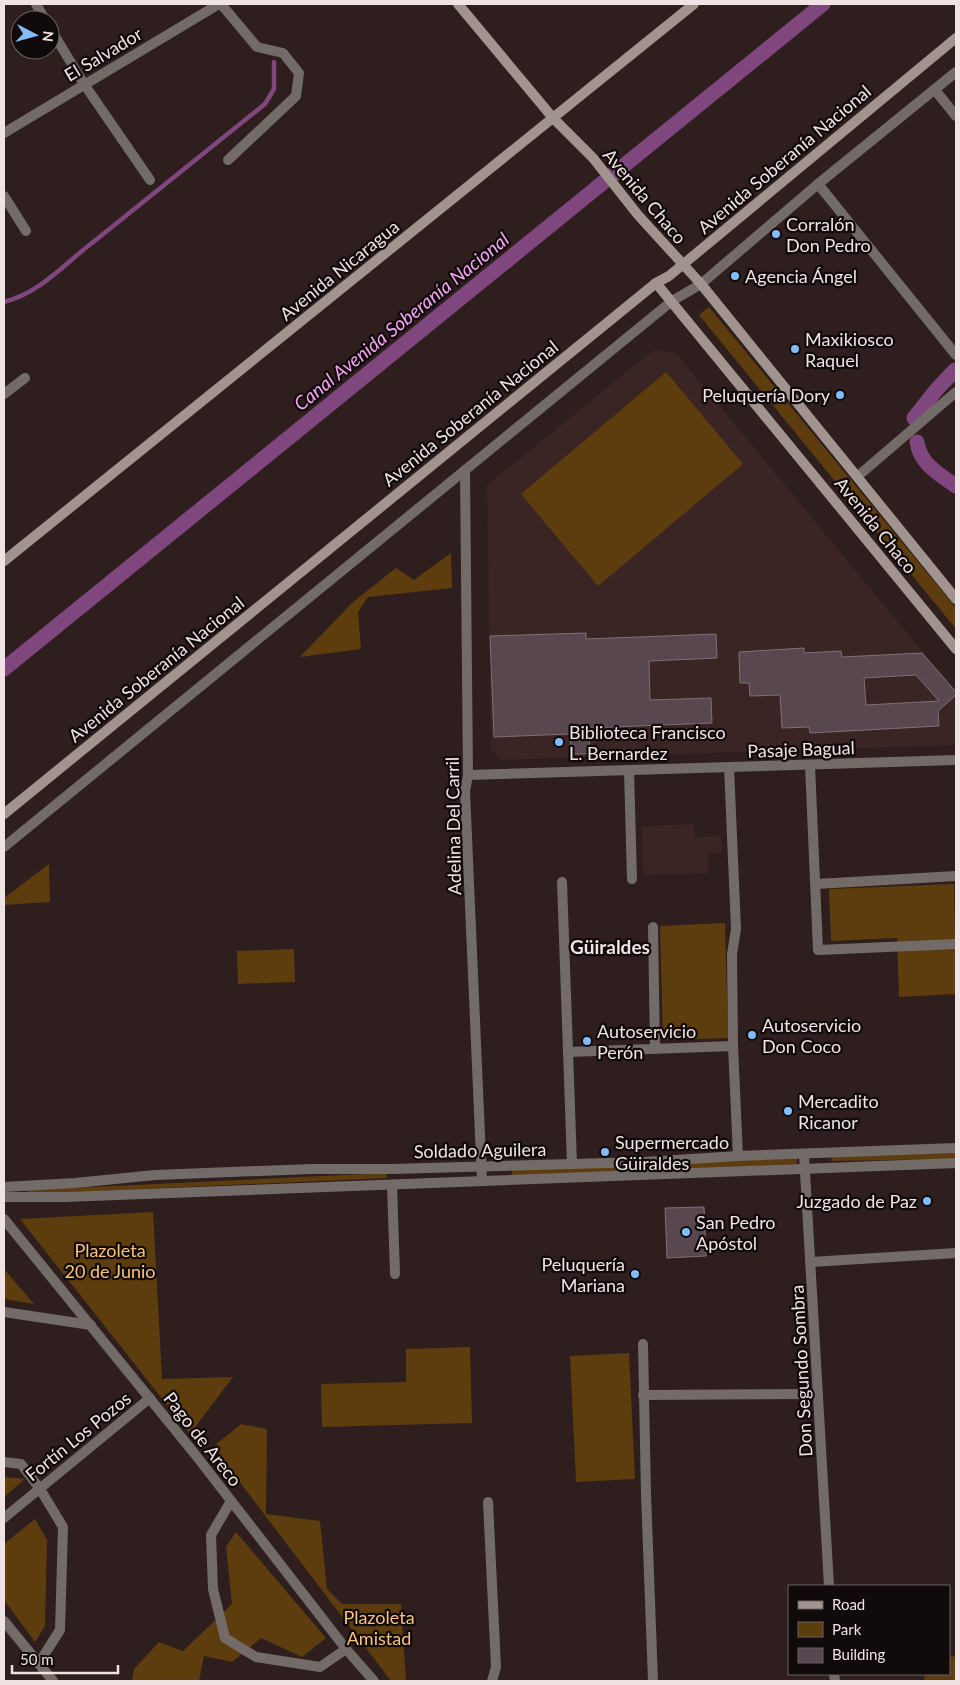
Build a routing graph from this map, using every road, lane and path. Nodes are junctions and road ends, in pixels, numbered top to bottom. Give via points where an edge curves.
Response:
1 (220, 4) edge
2 (458, 4) edge
3 (694, 4) edge
4 (956, 38) edge
5 (60, 44) edge
6 (956, 72) edge
7 (84, 84) junction
8 (935, 90) junction
9 (956, 116) edge
10 (553, 118) junction
11 (4, 133) edge
12 (228, 160) dead end
13 (150, 180) dead end
14 (818, 184) junction
15 (4, 196) edge
16 (26, 231) dead end
17 (682, 264) junction
18 (656, 283) junction
19 (701, 284) junction
20 (672, 301) junction
21 (956, 355) edge
22 (26, 378) dead end
23 (956, 392) edge
24 (4, 394) edge
25 (465, 470) junction
26 (858, 476) junction
27 (4, 561) edge
28 (956, 599) edge
29 (956, 649) edge
30 (956, 760) edge
31 (810, 765) junction
32 (729, 767) junction
33 (629, 770) junction
34 (468, 775) junction
35 (4, 814) edge
36 (4, 847) edge
37 (956, 876) edge
38 (632, 879) dead end
39 (562, 882) dead end
40 (816, 884) junction
41 (652, 927) dead end
42 (956, 944) edge
43 (733, 1046) junction
44 (655, 1049) junction
45 (568, 1052) junction
46 (956, 1148) edge
47 (804, 1155) junction
48 (738, 1156) junction
49 (630, 1162) junction
50 (956, 1163) edge
51 (572, 1164) junction
52 (481, 1166) junction
53 (805, 1169) junction
54 (631, 1176) junction
55 (482, 1181) junction
56 (392, 1185) junction
57 (4, 1187) edge
58 (4, 1197) edge
59 (4, 1219) edge
60 (956, 1253) edge
61 (811, 1262) junction
62 (395, 1274) dead end
63 (4, 1312) edge
64 (91, 1325) junction
65 (643, 1344) dead end
66 (818, 1394) junction
67 (643, 1395) junction
68 (150, 1398) junction
69 (4, 1462) edge
70 (40, 1489) junction
71 (231, 1501) junction
72 (488, 1502) dead end
73 (4, 1518) edge
74 (830, 1585) edge
75 (4, 1622) edge
76 (346, 1648) junction
77 (38, 1663) junction
78 (53, 1681) edge
79 (374, 1681) edge
80 (492, 1681) edge
81 (653, 1681) edge

1 - 7 street, El Salvador
1 - 12 street via 257,47 283,53 298,73 296,96
2 - 10 main road, Avenida Chaco
3 - 10 main road, Avenida Nicaragua
4 - 17 main road, Avenida Soberanía Nacional
5 - 7 street
6 - 8 street
7 - 11 street, El Salvador
7 - 13 street
8 - 9 street
8 - 14 street
10 - 17 main road, Avenida Chaco via 593,158
10 - 27 main road, Avenida Nicaragua
14 - 19 street
14 - 21 street
15 - 16 street
17 - 18 main road, Avenida Soberanía Nacional
17 - 19 main road, Avenida Chaco
18 - 20 main road, Avenida Chaco
18 - 35 main road, Avenida Soberanía Nacional
19 - 20 street
19 - 26 main road, Avenida Chaco
20 - 25 street
20 - 29 main road, Avenida Chaco
22 - 24 street
23 - 26 street
25 - 34 street, Adelina Del Carril
25 - 36 street
26 - 28 main road, Avenida Chaco
30 - 31 street, Pasaje Bagual
31 - 32 street, Pasaje Bagual
31 - 40 street
32 - 33 street, Pasaje Bagual
32 - 43 street via 736,929 732,954
33 - 34 street, Pasaje Bagual
33 - 38 street
34 - 52 street, Adelina Del Carril via 465,791
37 - 40 street
39 - 45 street
40 - 42 street via 818,950
41 - 44 street
43 - 44 street
43 - 48 street
44 - 45 street
45 - 51 street
46 - 47 street, Soldado Aguilera
47 - 48 street, Soldado Aguilera
47 - 53 street, Don Segundo Sombra
48 - 49 street, Soldado Aguilera
49 - 51 street, Soldado Aguilera
49 - 54 street
50 - 53 street, Soldado Aguilera
51 - 52 street, Soldado Aguilera
52 - 55 street, Adelina Del Carril
52 - 57 street, Soldado Aguilera via 155,1175
53 - 54 street, Soldado Aguilera
53 - 61 street, Don Segundo Sombra
54 - 55 street, Soldado Aguilera
55 - 56 street, Soldado Aguilera
56 - 58 street, Soldado Aguilera
56 - 62 street
59 - 64 street, Pago de Areco
60 - 61 street
61 - 66 street, Don Segundo Sombra
63 - 64 street
64 - 68 street, Pago de Areco
65 - 67 street
66 - 67 street
66 - 74 street, Don Segundo Sombra
67 - 81 street
68 - 70 street, Fortín Los Pozos
68 - 71 street, Pago de Areco
69 - 70 street via 21,1464
70 - 73 street, Fortín Los Pozos
70 - 77 street via 63,1527 60,1630
71 - 76 street, Pago de Areco
71 - 76 street via 211,1535 213,1590 225,1638 256,1657 320,1667
72 - 80 street via 496,1667
75 - 77 street
76 - 79 street, Pago de Areco
77 - 78 street

